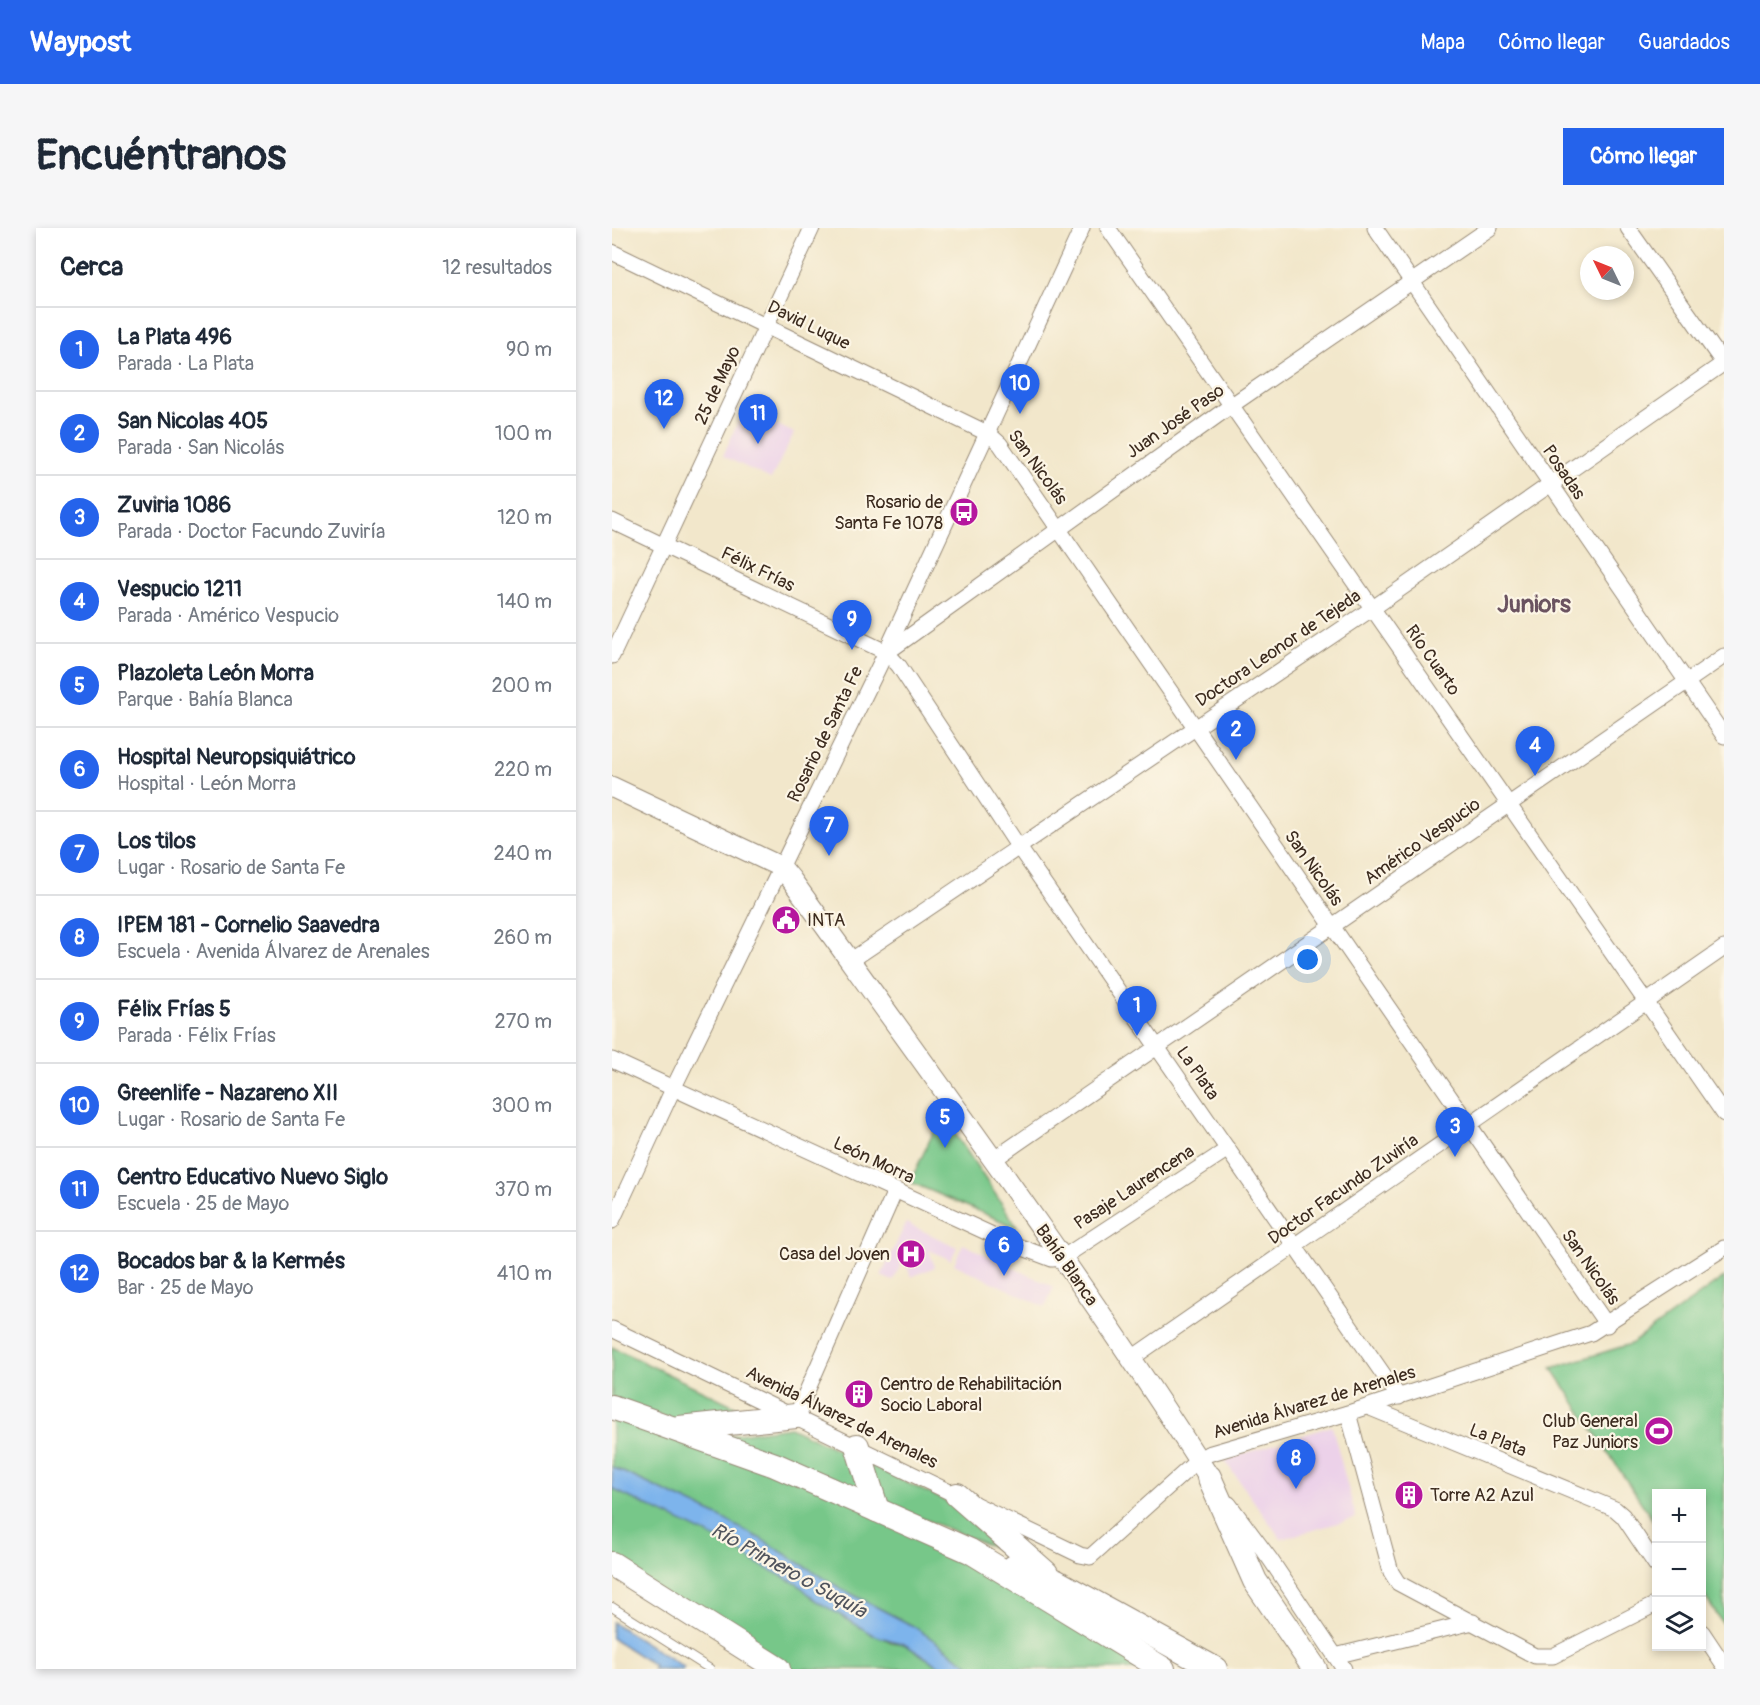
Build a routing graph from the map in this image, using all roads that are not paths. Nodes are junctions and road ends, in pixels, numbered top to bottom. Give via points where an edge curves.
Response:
1 (812, 228) edge
2 (1082, 228) edge
3 (1108, 228) edge
4 (1375, 228) edge
5 (1490, 228) edge
6 (1628, 228) edge
7 (612, 252) edge
8 (1412, 281) junction
9 (766, 326) junction
10 (1724, 364) edge
11 (1232, 405) junction
12 (989, 434) junction
13 (1550, 484) junction
14 (612, 521) edge
15 (1058, 528) junction
16 (664, 546) junction
17 (1373, 608) junction
18 (886, 652) junction
19 (612, 656) edge
20 (1724, 656) edge
21 (1686, 682) junction
22 (1195, 728) junction
23 (1724, 736) edge
24 (612, 787) edge
25 (1509, 804) junction
26 (1018, 846) junction
27 (781, 867) junction
28 (1331, 927) junction
29 (1724, 948) edge
30 (850, 961) junction
31 (1647, 1002) junction
32 (1156, 1047) junction
33 (612, 1060) edge
34 (673, 1089) junction
35 (1724, 1114) edge
36 (1469, 1126) junction
37 (1228, 1149) junction
38 (993, 1160) junction
39 (895, 1191) junction
40 (612, 1221) edge
41 (1296, 1246) junction
42 (1724, 1248) edge
43 (1062, 1258) junction
44 (1607, 1324) junction
45 (612, 1329) edge
46 (1132, 1358) junction
47 (1399, 1397) junction
48 (612, 1407) edge
49 (1368, 1407) junction
50 (1348, 1413) junction
51 (796, 1416) junction
52 (671, 1429) junction
53 (857, 1446) junction
54 (1203, 1469) junction
55 (957, 1495) junction
56 (877, 1510) junction
57 (970, 1551) junction
58 (1652, 1559) edge
59 (612, 1564) edge
60 (1055, 1581) junction
61 (1652, 1606) edge
62 (612, 1607) edge
63 (1473, 1622) junction
64 (1706, 1639) edge
65 (1340, 1663) edge
66 (1724, 1665) edge
67 (710, 1669) edge
68 (778, 1669) edge
69 (1163, 1669) edge
70 (1215, 1669) edge
71 (1315, 1669) edge

1 - 9 street, 25 de Mayo
2 - 12 street, Rosario de Santa Fe
3 - 11 street, Río Cuarto
4 - 8 street, Posadas
5 - 8 street, Juan José Paso
6 - 10 street
7 - 9 street, David Luque
8 - 11 street, Juan José Paso
8 - 13 street, Posadas
9 - 12 street, David Luque
9 - 16 street, 25 de Mayo
10 - 13 street, Doctora Leonor de Tejeda
11 - 15 street, Juan José Paso
11 - 17 street, Río Cuarto
12 - 15 street, San Nicolás
12 - 18 street, Rosario de Santa Fe
13 - 17 street, Doctora Leonor de Tejeda
13 - 21 street, Posadas
14 - 16 street, Félix Frías
15 - 18 street, Juan José Paso
15 - 22 street, San Nicolás
16 - 18 street, Félix Frías
16 - 19 street, 25 de Mayo
17 - 22 street, Doctora Leonor de Tejeda
17 - 25 street, Río Cuarto
18 - 26 street, La Plata via 905,674
18 - 27 street, Rosario de Santa Fe
20 - 21 street, Américo Vespucio
21 - 23 street, Posadas
21 - 25 street, Américo Vespucio
22 - 26 street, Doctora Leonor de Tejeda
22 - 28 street, San Nicolás
24 - 27 street
25 - 28 street, Américo Vespucio
25 - 31 street, Río Cuarto
26 - 30 street, Doctora Leonor de Tejeda
26 - 32 street, La Plata
27 - 30 street, Bahía Blanca
27 - 34 street, Rosario de Santa Fe
28 - 32 street, Américo Vespucio
28 - 36 street, San Nicolás
29 - 31 street, Doctor Facundo Zuviría
30 - 38 street, Bahía Blanca
31 - 35 street, Río Cuarto
31 - 36 street, Doctor Facundo Zuviría
32 - 37 street, La Plata
32 - 38 street, Américo Vespucio
33 - 34 street, León Morra
34 - 39 street, León Morra
34 - 40 street, Rosario de Santa Fe
36 - 41 street, Doctor Facundo Zuviría
36 - 44 street, San Nicolás
37 - 41 street, La Plata
37 - 43 street, Pasaje Laurencena
38 - 43 street, Bahía Blanca
39 - 43 street, León Morra via 1025,1250
39 - 51 street
41 - 46 street, Doctor Facundo Zuviría
41 - 47 street, La Plata
42 - 44 street, Avenida Álvarez de Arenales
43 - 46 street, Bahía Blanca
44 - 47 street, Avenida Álvarez de Arenales via 1591,1333
45 - 51 street, Avenida Álvarez de Arenales
46 - 54 street, Bahía Blanca
47 - 49 street, Avenida Álvarez de Arenales
48 - 52 main road
49 - 50 street, Avenida Álvarez de Arenales
49 - 58 street, La Plata via 1615,1509
50 - 54 street, Avenida Álvarez de Arenales via 1208,1454
50 - 63 street via 1393,1578
51 - 52 main road
51 - 53 street, Avenida Álvarez de Arenales
52 - 56 main road via 776,1465
53 - 55 street, Avenida Álvarez de Arenales
53 - 56 main road
54 - 55 street, Avenida Álvarez de Arenales via 1090,1557
54 - 65 street, Bahía Blanca via 1270,1558
54 - 71 main road via 1255,1581
55 - 60 main road
56 - 57 main road
57 - 60 main road
57 - 69 main road
59 - 68 main road
60 - 70 main road
61 - 63 street via 1543,1658
62 - 67 lane
63 - 65 street
64 - 66 street

